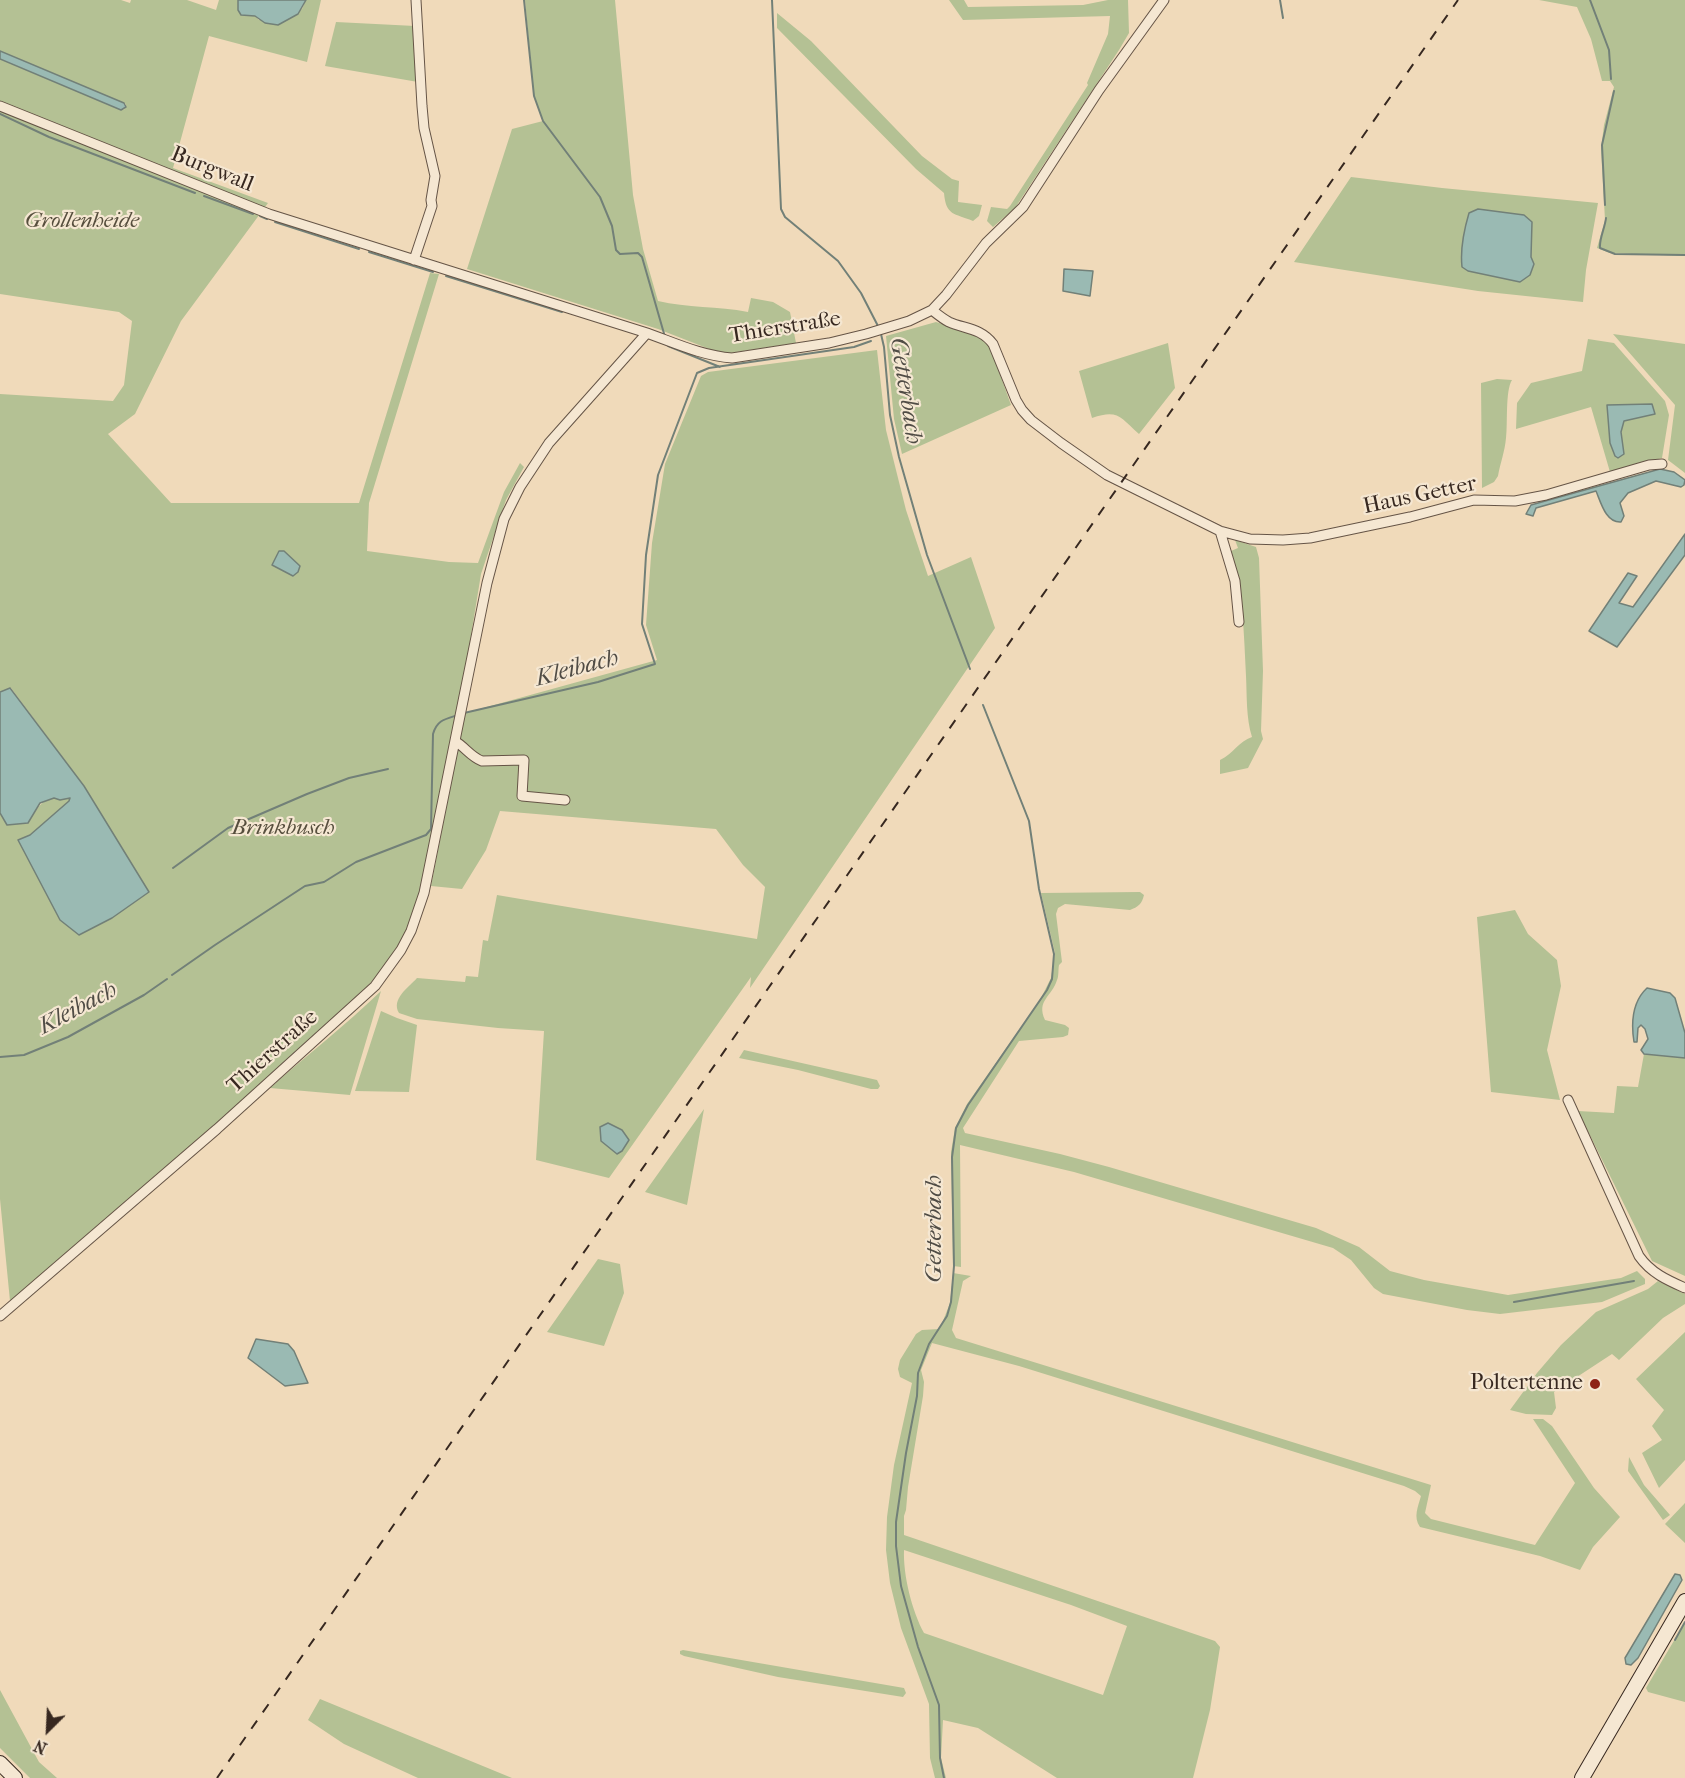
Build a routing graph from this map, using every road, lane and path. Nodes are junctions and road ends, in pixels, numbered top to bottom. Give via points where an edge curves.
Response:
1 (416, 0) edge
2 (1164, 0) edge
3 (0, 106) edge
4 (414, 260) junction
5 (932, 310) junction
6 (647, 333) junction
7 (1662, 464) dead end
8 (1220, 531) junction
9 (1239, 622) dead end
10 (455, 741) junction
11 (565, 800) dead end
12 (1568, 1100) dead end
13 (1685, 1288) edge
14 (0, 1316) edge
15 (1685, 1601) edge
16 (0, 1763) edge
17 (15, 1778) edge
18 (1582, 1778) edge

1 - 4 street via 424,128 435,176 432,206
2 - 5 street, Thierstraße via 1099,90 1023,207 986,243
3 - 4 street, Burgwall via 268,214
4 - 6 street, Burgwall
5 - 6 street, Thierstraße via 890,327 829,343 732,358 717,357
5 - 8 street, Haus Getter via 989,338 1019,405 1061,443 1107,475
6 - 10 street, Thierstraße via 549,443 511,502 496,542
7 - 8 street, Haus Getter via 1546,495 1515,501 1474,500 1310,538 1264,540
8 - 9 street via 1235,581
10 - 11 street via 482,761 524,759 522,796
10 - 14 street, Thierstraße via 424,892 411,931 382,977 217,1129
12 - 13 street via 1639,1256 1657,1275
15 - 18 main road
16 - 17 main road

